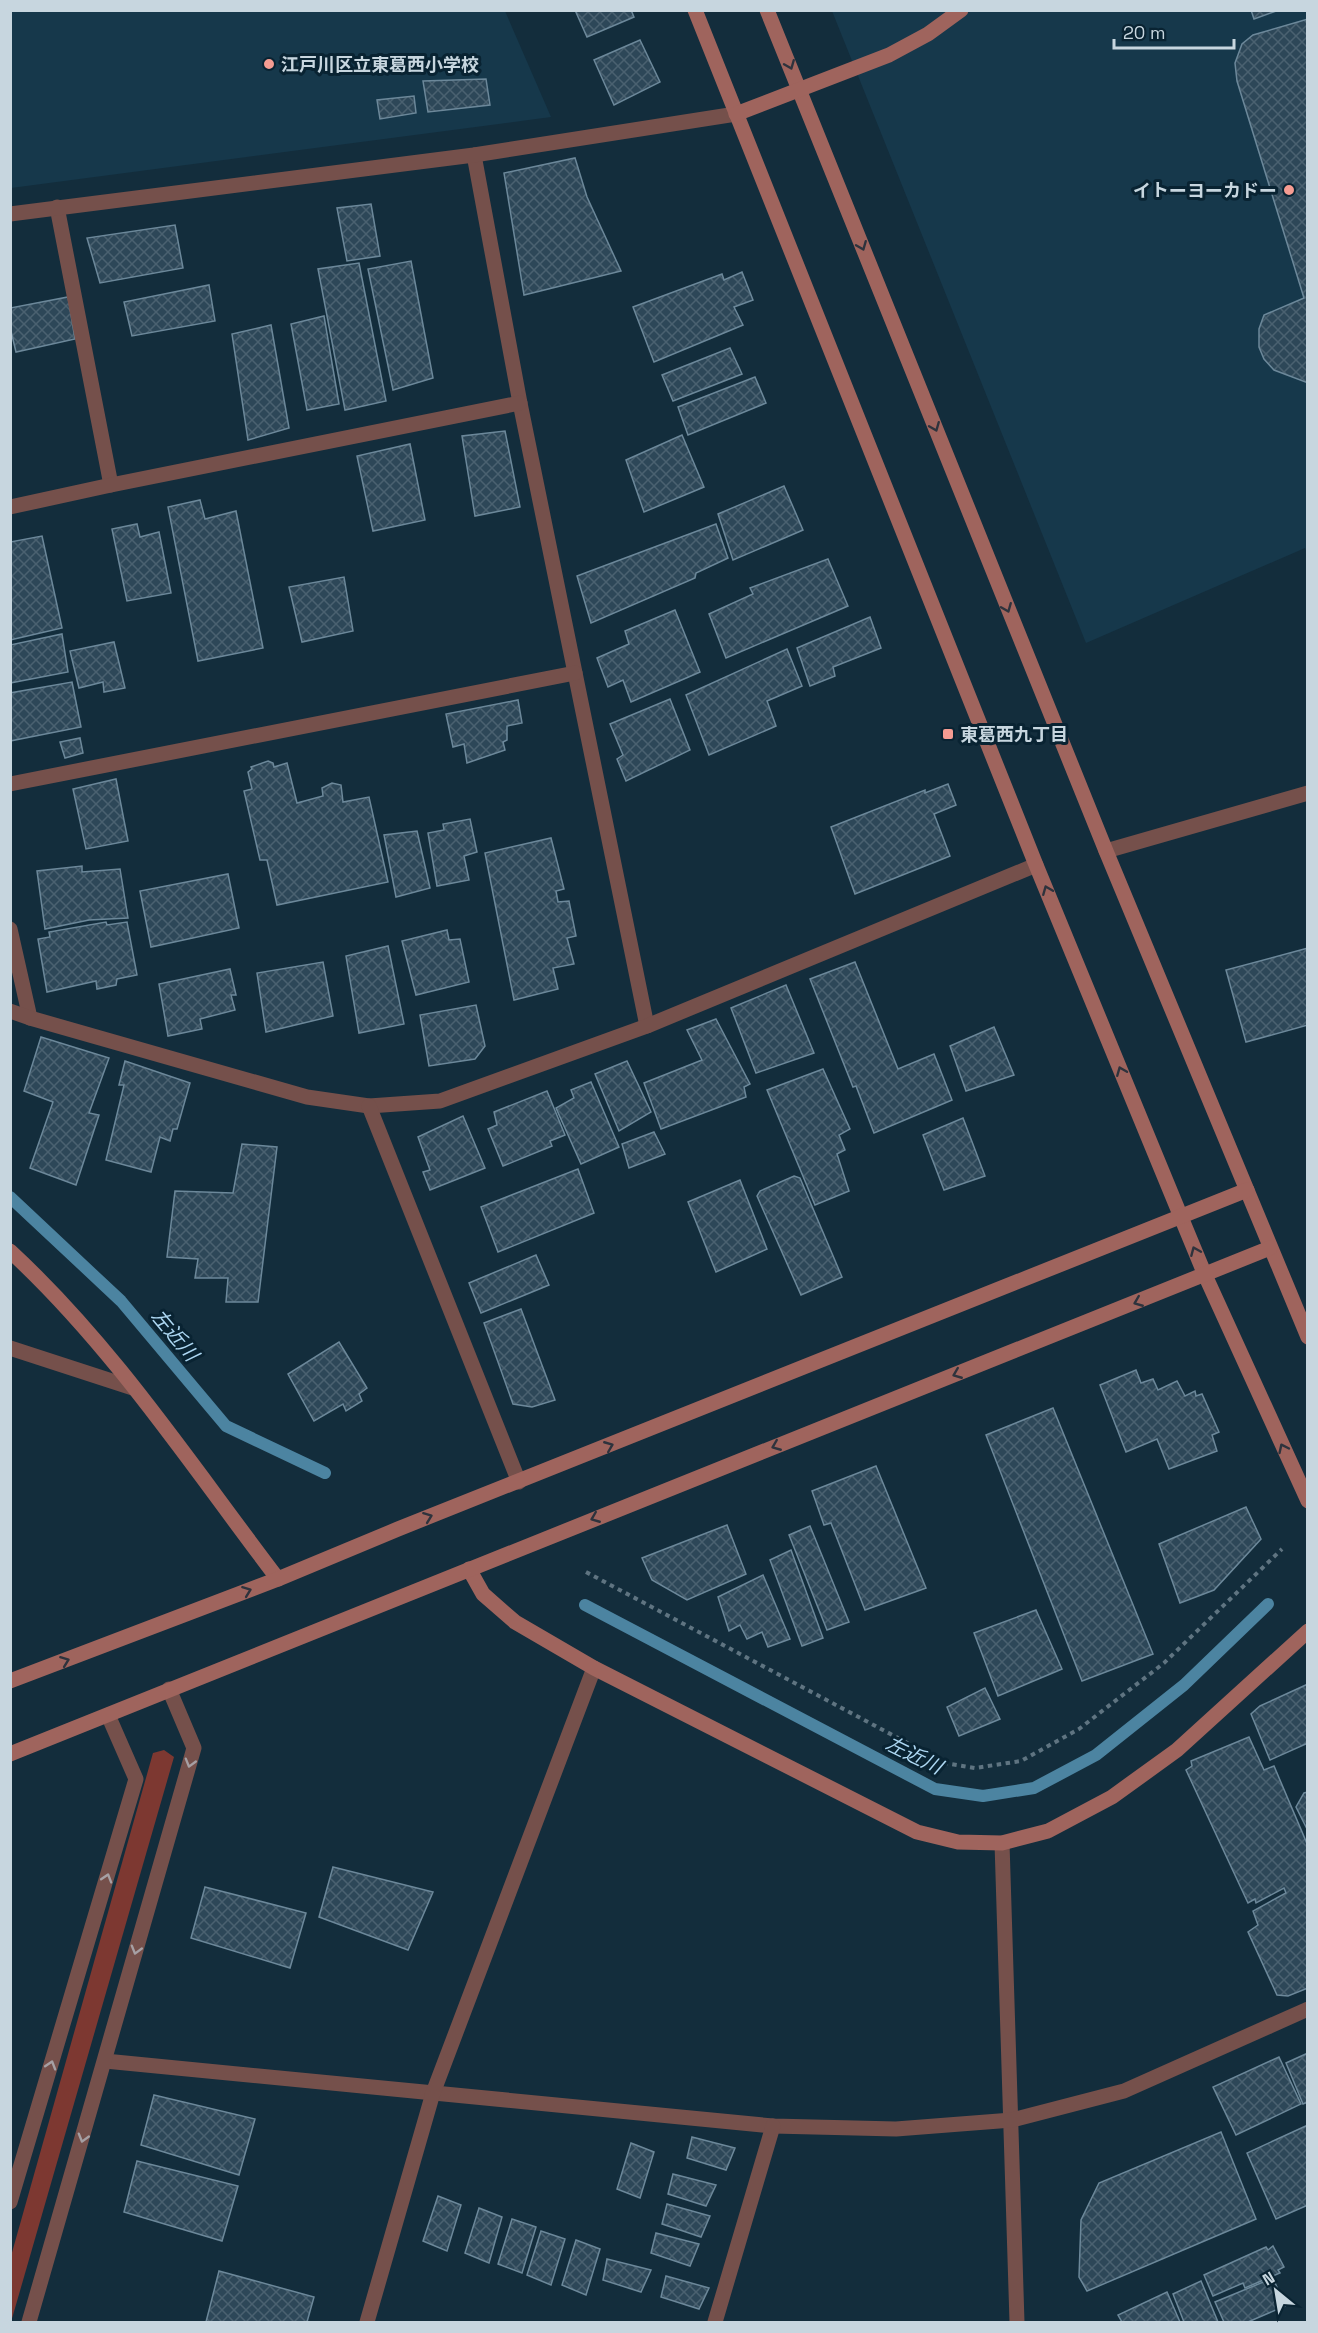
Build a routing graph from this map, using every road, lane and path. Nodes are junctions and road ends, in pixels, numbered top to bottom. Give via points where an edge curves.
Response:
1 (695, 10) edge
2 (767, 10) edge
3 (960, 10) edge
4 (800, 90) junction
5 (736, 114) junction
6 (474, 155) junction
7 (57, 207) junction
8 (10, 214) edge
9 (520, 403) junction
10 (111, 485) junction
11 (10, 507) edge
12 (575, 673) junction
13 (10, 784) edge
14 (1308, 793) edge
15 (1106, 851) junction
16 (1036, 865) junction
17 (10, 929) edge
18 (10, 1011) edge
19 (30, 1018) junction
20 (647, 1026) junction
21 (369, 1106) junction
22 (1247, 1190) junction
23 (1181, 1217) junction
24 (1270, 1248) junction
25 (10, 1251) edge
26 (1205, 1275) junction
27 (1308, 1336) edge
28 (10, 1348) edge
29 (133, 1388) junction
30 (519, 1482) junction
31 (1308, 1501) edge
32 (1282, 1549) dead end
33 (469, 1569) junction
34 (586, 1572) dead end
35 (278, 1579) junction
36 (1308, 1631) edge
37 (594, 1668) junction
38 (10, 1682) edge
39 (169, 1689) junction
40 (108, 1714) junction
41 (10, 1754) edge
42 (1002, 1844) junction
43 (1308, 2009) edge
44 (105, 2061) junction
45 (433, 2093) junction
46 (1012, 2120) junction
47 (773, 2127) junction
48 (10, 2202) edge
49 (29, 2322) edge
50 (367, 2322) edge
51 (715, 2322) edge
52 (1017, 2322) edge

1 - 5 street
2 -> 4 street
3 - 4 street via 928,34 889,55
4 - 5 street
4 -> 15 street
5 - 6 street
5 - 16 street
6 - 7 street
6 - 9 street
7 - 8 street
7 - 10 street
9 - 10 street
9 - 12 street
10 - 11 street
12 - 13 street
12 - 20 street
14 - 15 street
15 - 22 street
16 - 20 street
23 -> 16 street
17 - 19 street
18 - 19 street
19 - 21 street via 308,1097
20 - 21 street via 440,1101
21 - 30 street
22 - 23 street
22 - 24 street
26 -> 23 street
30 -> 23 street
24 - 26 street
24 - 27 street
25 - 29 street via 48,1286
31 -> 26 street
26 -> 33 street
28 - 29 street
29 - 35 street
35 -> 30 street
32 - 34 path via 1164,1663 1079,1729 1021,1761 975,1768 945,1763
33 - 37 street via 483,1593 515,1622
33 - 39 street
38 -> 35 street
36 - 42 street via 1177,1750 1112,1797 1048,1831
37 - 42 street via 917,1833 957,1842
37 - 45 street
39 - 40 street
39 -> 44 street via 194,1748
40 - 41 street
48 -> 40 street via 136,1779
42 - 46 street
43 - 46 street via 1124,2091
44 - 45 street
44 -> 49 street
45 - 47 street
45 - 50 street
46 - 47 street via 896,2129
46 - 52 street
47 - 51 street

